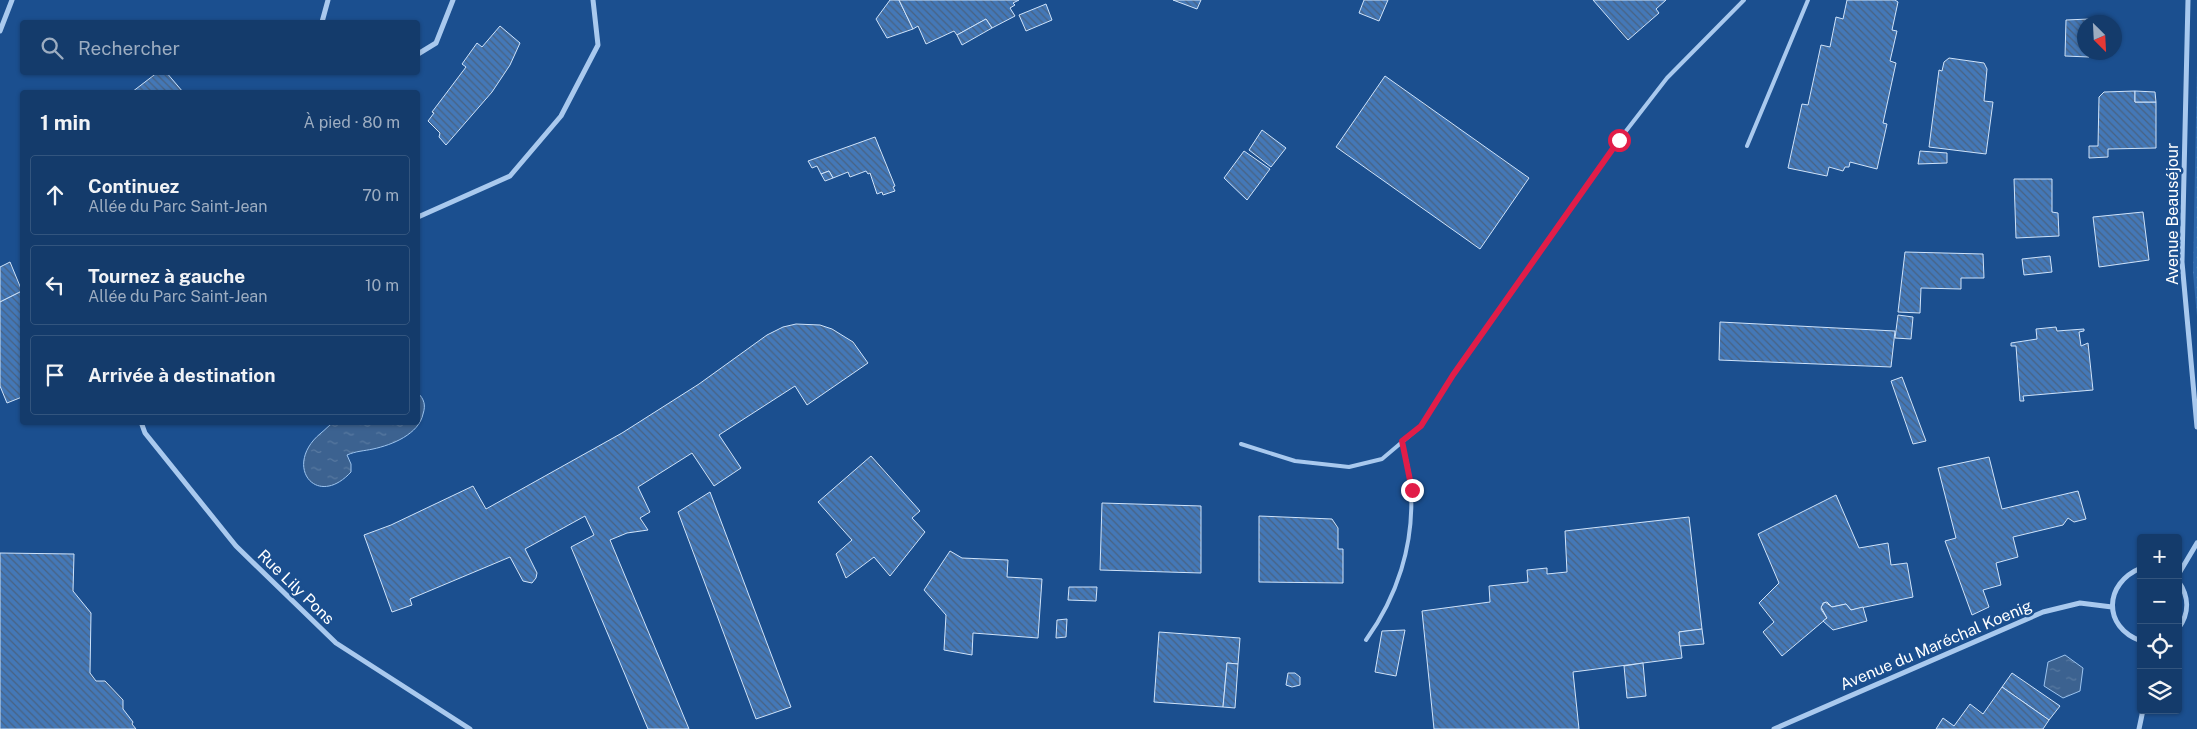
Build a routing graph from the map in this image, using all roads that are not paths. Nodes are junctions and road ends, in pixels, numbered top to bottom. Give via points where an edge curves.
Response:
1 (12, 0) edge
2 (328, 0) edge
3 (453, 0) edge
4 (593, 0) edge
5 (1744, 0) edge
6 (1808, 0) edge
7 (2188, 0) edge
8 (323, 20) edge
9 (0, 31) edge
10 (420, 53) edge
11 (1747, 146) dead end
12 (420, 216) edge
13 (142, 425) edge
14 (2197, 427) edge
15 (1402, 441) junction
16 (1241, 444) dead end
17 (2197, 543) edge
18 (2182, 568) edge
19 (2137, 570) edge
20 (2182, 589) edge
21 (2112, 607) junction
22 (2182, 621) edge
23 (1366, 640) dead end
24 (2137, 640) edge
25 (2142, 714) edge
26 (470, 729) edge
27 (1774, 729) edge
28 (2139, 729) edge

1 - 9 street
2 - 8 street
3 - 10 street via 436,43
4 - 12 street via 598,45 561,116 510,176
5 - 15 lane via 1661,85 1453,375 1421,426
6 - 11 lane
7 - 14 street, Avenue Beauséjour via 2182,262
13 - 26 street, Rue Lily Pons via 145,433 236,546 336,643
15 - 16 lane via 1382,459 1349,467 1294,461
15 - 23 lane via 1412,490 1410,530 1401,574 1379,622
17 - 18 street
19 - 21 street via 2119,583
20 - 22 street via 2187,599 2187,611
21 - 24 street via 2121,630
21 - 27 street, Avenue du Maréchal Koenig via 2080,603 2043,612
25 - 28 street

